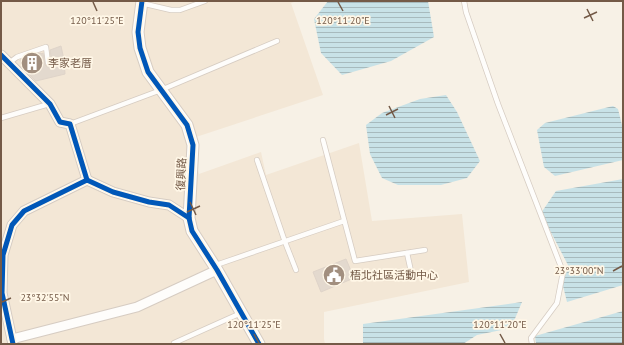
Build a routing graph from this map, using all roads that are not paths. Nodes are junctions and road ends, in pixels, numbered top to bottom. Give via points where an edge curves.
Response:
1 (205, 1) edge
2 (464, 1) edge
3 (142, 2) edge
4 (277, 41) dead end
5 (1, 55) edge
6 (9, 63) junction
7 (48, 63) dead end
8 (161, 90) junction
9 (50, 104) junction
10 (1, 118) edge
11 (70, 124) junction
12 (323, 140) dead end
13 (257, 160) dead end
14 (87, 180) junction
15 (189, 218) junction
16 (344, 221) junction
17 (285, 242) junction
18 (425, 250) dead end
19 (407, 253) junction
20 (216, 268) junction
21 (296, 270) dead end
22 (412, 276) dead end
23 (241, 312) junction
24 (12, 341) edge
25 (174, 343) edge
26 (256, 343) edge
27 (532, 344) edge

1 - 3 lane via 180,10
2 - 27 lane via 498,104 563,272 557,303 531,338
3 - 8 street, 復興路 via 138,32 140,48 148,72
4 - 8 lane
5 - 6 street
6 - 7 lane via 17,57 46,47
6 - 9 street
8 - 11 lane
8 - 15 street, 復興路 via 187,125 193,145
9 - 10 lane
9 - 11 street via 60,122
11 - 14 street
12 - 16 lane
13 - 17 lane
14 - 15 street via 113,192 169,205
14 - 24 street via 24,211 12,225 3,255 2,294
15 - 20 street, 復興路 via 192,231
16 - 17 lane
16 - 19 lane via 355,261
17 - 20 lane
17 - 21 lane
18 - 19 lane
19 - 22 lane
20 - 23 street, 復興路
20 - 24 street via 137,307
23 - 25 lane
23 - 26 street, 復興路

